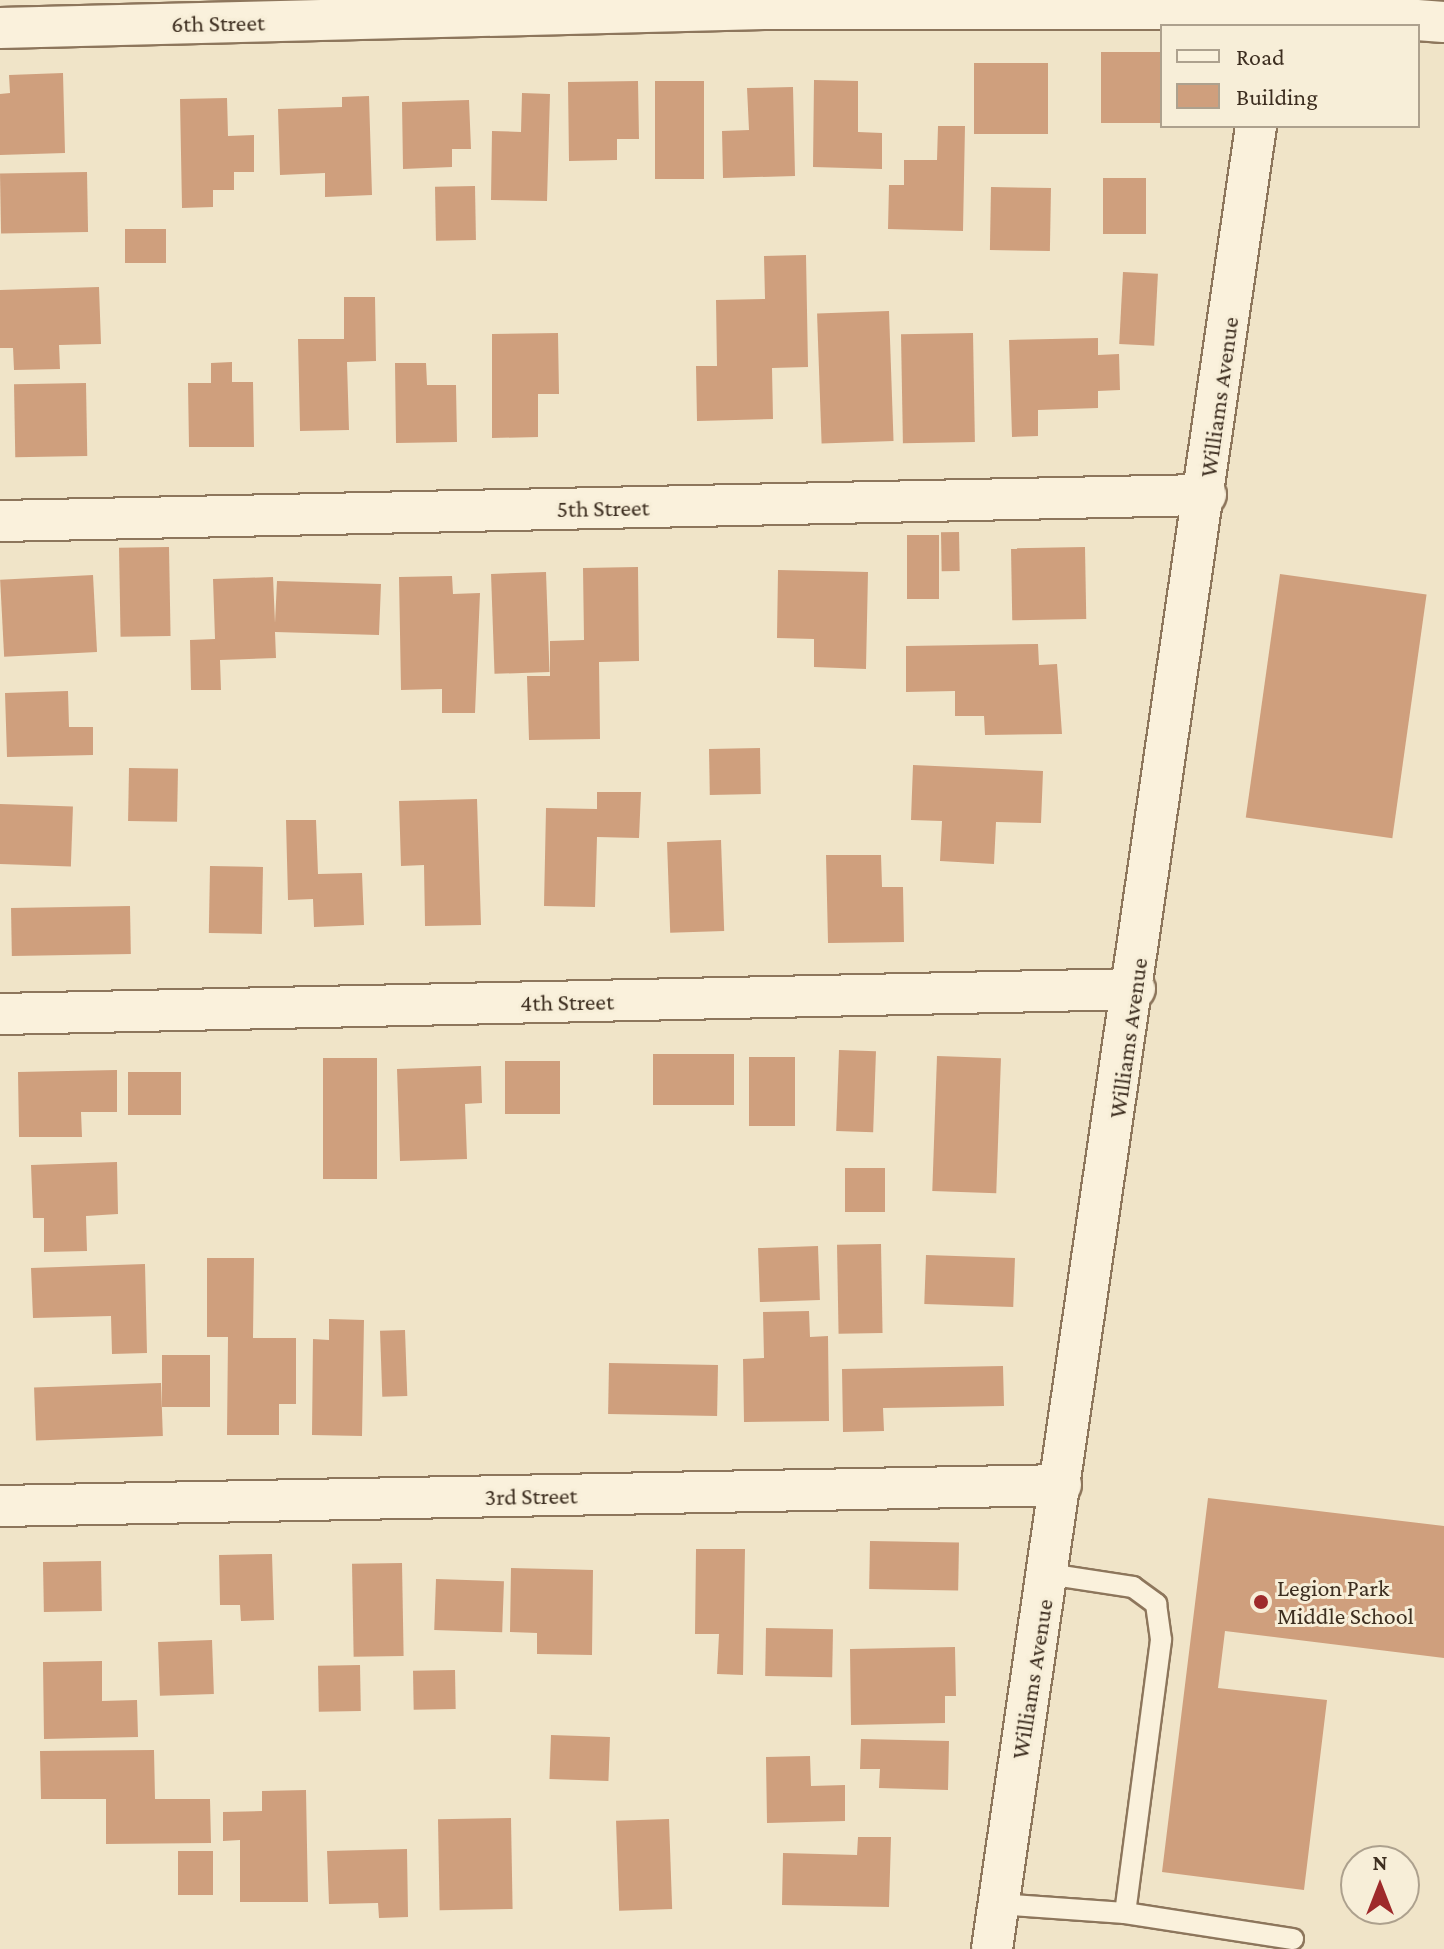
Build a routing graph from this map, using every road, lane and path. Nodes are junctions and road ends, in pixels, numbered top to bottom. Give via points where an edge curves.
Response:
1 (764, 5) edge
2 (1271, 12) edge
3 (1444, 22) edge
4 (0, 28) edge
5 (1256, 128) edge
6 (1206, 495) junction
7 (0, 521) edge
8 (1135, 989) junction
9 (0, 1014) edge
10 (1061, 1485) junction
11 (0, 1506) edge
12 (1048, 1574) junction
13 (998, 1904) junction
14 (1125, 1913) junction
15 (1293, 1939) dead end
16 (992, 1949) edge

1 - 2 street, 6th Street
1 - 4 street, 6th Street
2 - 3 street, 6th Street
5 - 6 street, Williams Avenue
6 - 7 street, 5th Street
6 - 8 street, Williams Avenue
8 - 9 street, 4th Street
8 - 10 street, Williams Avenue
10 - 11 street, 3rd Street
10 - 12 street, Williams Avenue
12 - 13 street, Williams Avenue
12 - 14 lane via 1133,1587 1156,1604 1161,1640
13 - 14 lane
13 - 16 street, Williams Avenue
14 - 15 lane

